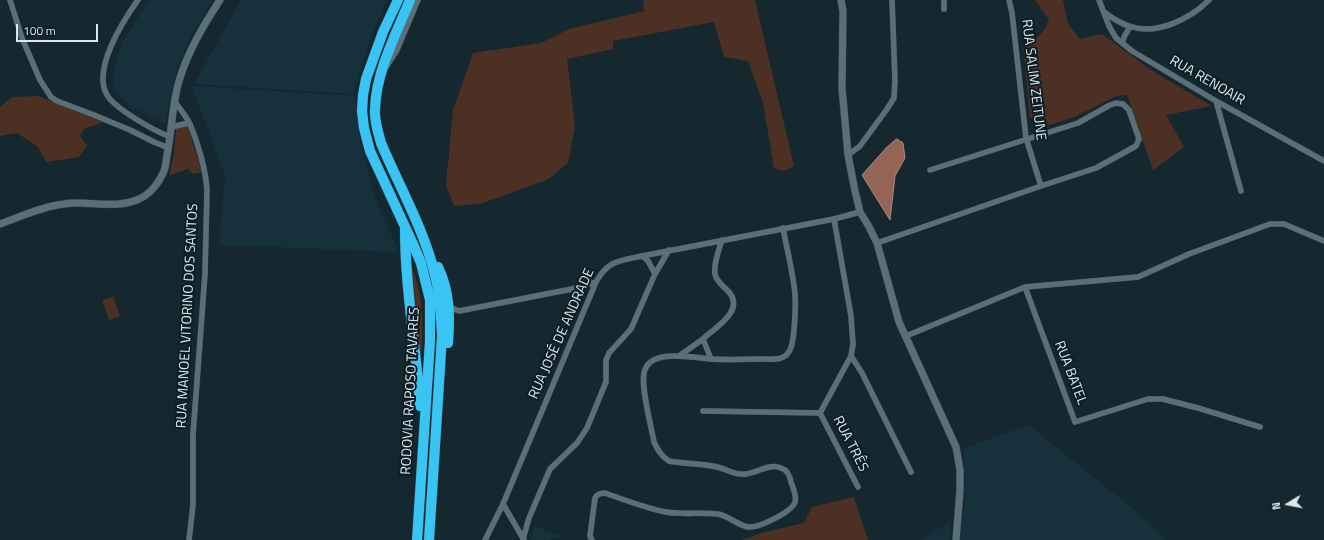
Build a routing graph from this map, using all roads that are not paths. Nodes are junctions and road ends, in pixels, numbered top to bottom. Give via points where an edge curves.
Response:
1 (10, 0) edge
2 (138, 0) edge
3 (220, 0) edge
4 (398, 0) edge
5 (410, 0) edge
6 (417, 0) edge
7 (841, 0) edge
8 (892, 0) edge
9 (944, 0) edge
10 (1009, 0) edge
11 (1099, 0) edge
12 (1209, 0) edge
13 (944, 9) dead end
14 (1104, 12) junction
15 (1130, 27) junction
16 (1122, 43) junction
17 (380, 74) junction
18 (174, 100) junction
19 (1216, 101) junction
20 (189, 123) junction
21 (171, 127) junction
22 (170, 138) junction
23 (1026, 138) junction
24 (169, 148) junction
25 (848, 155) junction
26 (1324, 161) edge
27 (930, 170) dead end
28 (1041, 186) junction
29 (1241, 191) dead end
30 (860, 212) junction
31 (834, 219) junction
32 (0, 224) edge
33 (405, 225) junction
34 (783, 228) junction
35 (422, 234) junction
36 (722, 240) junction
37 (1324, 242) edge
38 (877, 243) junction
39 (669, 250) junction
40 (642, 256) junction
41 (655, 274) junction
42 (596, 282) junction
43 (1025, 287) junction
44 (449, 307) junction
45 (459, 310) junction
46 (449, 325) junction
47 (906, 336) junction
48 (703, 339) junction
49 (679, 356) junction
50 (851, 356) junction
51 (711, 359) junction
52 (438, 411) junction
53 (703, 411) dead end
54 (820, 413) junction
55 (1260, 427) dead end
56 (423, 439) junction
57 (911, 472) dead end
58 (858, 487) dead end
59 (503, 504) junction
60 (591, 538) edge
61 (523, 539) edge
62 (189, 540) edge
63 (417, 540) edge
64 (429, 540) edge
65 (485, 540) edge
66 (956, 540) edge

1 - 24 street via 22,38 40,80 51,97
2 - 22 street via 109,52 102,76 103,84 111,101
3 - 18 street via 193,44
4 - 33 highway, RODOVIA RAPOSO TAVARES via 366,79 362,111 370,151
5 - 17 highway, RODOVIA RAPOSO TAVARES
6 - 17 street via 396,50
7 - 25 street via 842,88
8 - 25 street via 894,98 860,146
9 - 13 street
10 - 23 street, RUA SALIM ZEITUNE
11 - 14 street, RUA RENOAIR
12 - 15 street via 1192,14 1172,24 1152,28
14 - 15 street via 1117,22
14 - 16 street, RUA RENOAIR via 1109,26
15 - 16 street
16 - 19 street, RUA RENOAIR
17 - 35 highway, RODOVIA RAPOSO TAVARES via 375,110 377,128 387,159
18 - 20 street, RUA MANOEL VITORINO DOS SANTOS
18 - 21 street
19 - 26 street, RUA RENOAIR
19 - 29 street
20 - 21 street
20 - 62 street, RUA MANOEL VITORINO DOS SANTOS via 207,179 205,274 193,435 193,505
21 - 22 street
22 - 24 street
23 - 27 street
23 - 28 street, RUA SALIM ZEITUNE
23 - 28 street via 1083,121 1116,103 1123,104 1128,110 1139,139 1136,146 1096,168
24 - 32 street via 162,176 155,186 139,199 106,205 63,204
25 - 30 street
28 - 38 street
30 - 31 street, RUA JOSÉ DE ANDRADE
30 - 38 street
31 - 34 street, RUA JOSÉ DE ANDRADE
31 - 50 street via 852,324
33 - 56 highway via 409,306
33 - 56 highway, RODOVIA RAPOSO TAVARES via 421,263 430,300 430,341
34 - 36 street, RUA JOSÉ DE ANDRADE
34 - 51 street via 796,307 790,352 776,359
35 - 44 highway via 444,283
35 - 52 highway, RODOVIA RAPOSO TAVARES via 435,275 441,313
36 - 39 street, RUA JOSÉ DE ANDRADE
36 - 48 street via 715,273 733,298 733,309
37 - 43 street via 1284,224 1270,224 1189,254 1138,277
38 - 47 street via 895,310
39 - 40 street, RUA JOSÉ DE ANDRADE
39 - 41 street
40 - 41 street
40 - 42 street, RUA JOSÉ DE ANDRADE via 607,266
41 - 61 street via 631,329 609,353 606,360 605,387 587,428 577,443 550,469
42 - 45 street via 572,289
42 - 59 street, RUA JOSÉ DE ANDRADE
43 - 47 street
43 - 55 street, RUA BATEL via 1075,422 1156,398
44 - 45 street
44 - 46 highway
45 - 46 street
46 - 52 highway
47 - 66 street via 956,447 960,490
48 - 49 street
48 - 51 street
49 - 51 street
49 - 60 street via 654,360 644,372 654,442 662,457 677,463 715,466 736,474 750,474 770,467 781,468 790,476 795,495 792,508 760,525 749,527 718,514 667,512 601,493 594,498
50 - 54 street
50 - 57 street
52 - 64 highway, RODOVIA RAPOSO TAVARES
53 - 54 street
54 - 58 street, RUA TRÊS
56 - 63 highway, RODOVIA RAPOSO TAVARES
59 - 61 street
59 - 65 street, RUA JOSÉ DE ANDRADE

